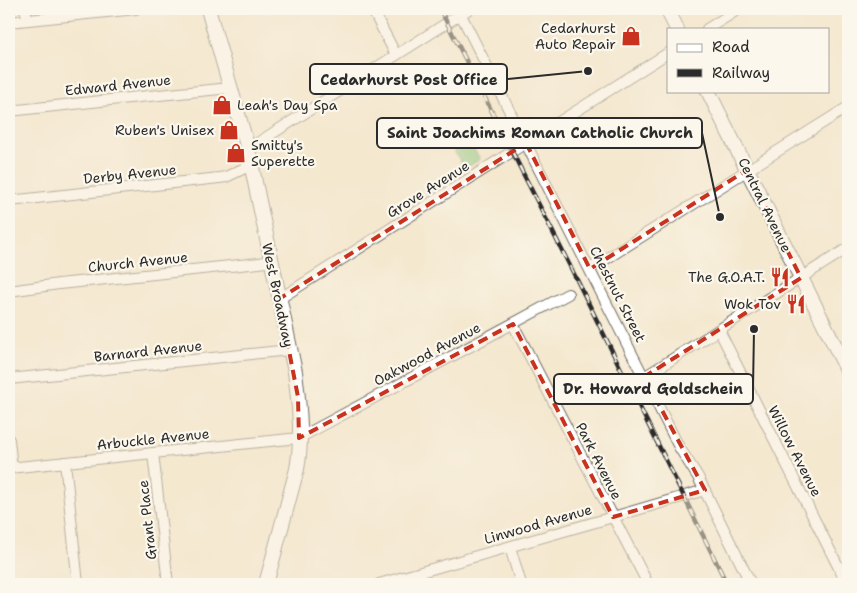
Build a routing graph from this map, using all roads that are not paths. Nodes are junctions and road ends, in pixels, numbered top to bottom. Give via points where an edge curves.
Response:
1 (25, 9) edge
2 (136, 9) edge
3 (208, 9) edge
4 (372, 9) edge
5 (667, 9) edge
6 (739, 9) edge
7 (463, 11) edge
8 (28, 20) junction
9 (9, 22) edge
10 (676, 28) edge
11 (709, 28) edge
12 (396, 55) junction
13 (667, 55) edge
14 (230, 88) junction
15 (708, 92) edge
16 (848, 107) edge
17 (9, 111) edge
18 (526, 143) junction
19 (248, 149) junction
20 (252, 165) junction
21 (747, 170) junction
22 (9, 201) edge
23 (848, 248) edge
24 (271, 260) junction
25 (590, 269) junction
26 (801, 278) junction
27 (9, 290) edge
28 (568, 294) dead end
29 (279, 299) junction
30 (513, 324) junction
31 (719, 330) junction
32 (290, 350) junction
33 (848, 372) edge
34 (644, 377) junction
35 (9, 379) edge
36 (299, 438) junction
37 (9, 440) edge
38 (153, 453) junction
39 (65, 462) junction
40 (10, 468) edge
41 (705, 490) junction
42 (613, 517) junction
43 (510, 547) junction
44 (845, 583) edge
45 (78, 584) edge
46 (168, 584) edge
47 (266, 584) edge
48 (379, 584) edge
49 (521, 584) edge
50 (648, 584) edge
51 (751, 584) edge

1 - 8 street
2 - 8 street
3 - 14 main road, West Broadway
4 - 12 street
5 - 10 main road
6 - 11 street
7 - 12 street
7 - 18 street, Chestnut Street
8 - 9 street
12 - 19 street
13 - 18 street, Grove Avenue
14 - 17 street, Edward Avenue
14 - 19 main road, West Broadway
15 - 21 main road, Central Avenue
16 - 21 street
18 - 25 street, Chestnut Street
18 - 29 street, Grove Avenue
19 - 20 main road, West Broadway
20 - 22 street, Derby Avenue via 219,178
20 - 24 main road, West Broadway
21 - 25 street
21 - 26 main road, Central Avenue
23 - 26 street
24 - 27 street, Church Avenue
24 - 29 main road, West Broadway
25 - 34 street, Chestnut Street
26 - 31 street
26 - 33 main road, Central Avenue
28 - 30 street, Oakwood Avenue
29 - 32 main road, West Broadway
30 - 36 street, Oakwood Avenue
30 - 42 street, Park Avenue
31 - 34 street
31 - 44 street, Willow Avenue
32 - 35 street, Barnard Avenue
32 - 36 main road, West Broadway via 298,397
34 - 41 street, Chestnut Street
36 - 38 street, Arbuckle Avenue
36 - 47 main road, West Broadway via 297,468
37 - 40 street
38 - 39 street, Arbuckle Avenue
38 - 46 street, Grant Place
39 - 40 street, Arbuckle Avenue
39 - 45 street
41 - 42 street, Linwood Avenue
41 - 51 street, Chestnut Street
42 - 43 street, Linwood Avenue
42 - 50 street, Park Avenue
43 - 48 street, Linwood Avenue
43 - 49 street

